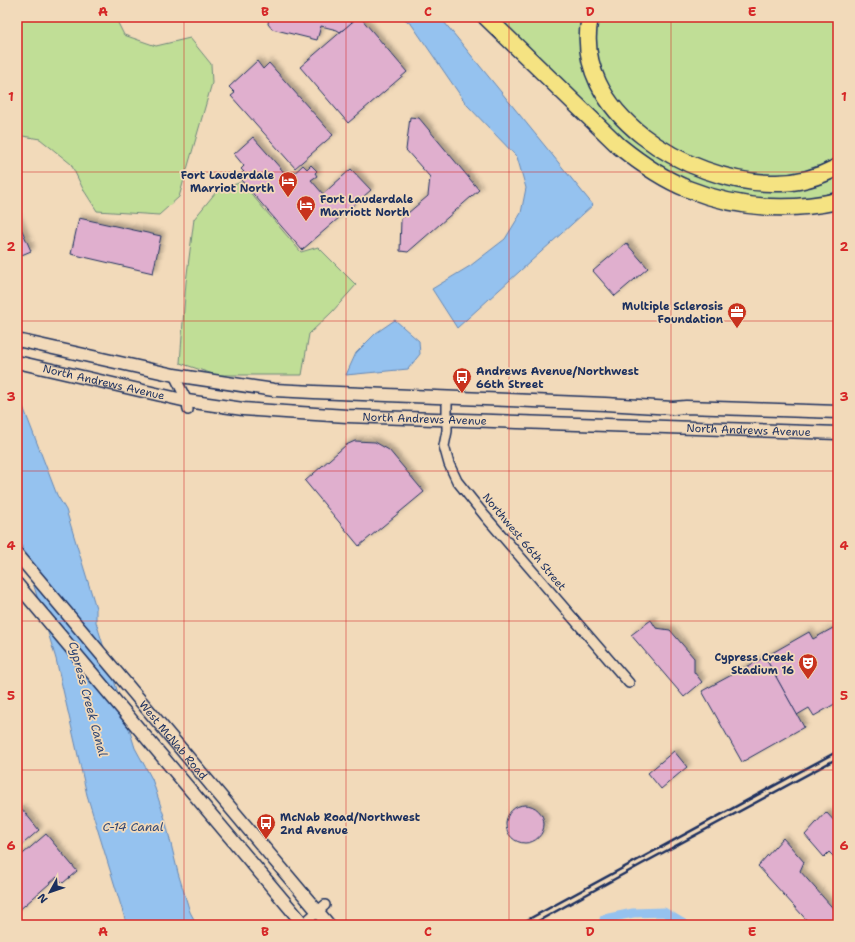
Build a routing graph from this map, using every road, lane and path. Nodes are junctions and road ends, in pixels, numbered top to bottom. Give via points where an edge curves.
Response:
1 (486, 17) edge
2 (590, 17) edge
3 (838, 167) edge
4 (838, 202) edge
5 (17, 340) edge
6 (17, 362) edge
7 (174, 375) junction
8 (447, 398) junction
9 (188, 405) junction
10 (838, 412) edge
11 (447, 419) junction
12 (838, 434) edge
13 (18, 556) edge
14 (17, 584) edge
15 (630, 683) dead end
16 (321, 908) junction
17 (303, 925) edge
18 (329, 925) edge

1 - 4 highway via 619,146 674,183 719,199 750,205 782,208
2 - 3 highway via 590,58 602,90 623,117 665,151 699,168 760,183 796,182
5 - 7 main road, North Andrews Avenue
6 - 9 main road, North Andrews Avenue
7 - 8 main road, North Andrews Avenue via 274,390
7 - 9 street
8 - 10 main road, North Andrews Avenue
8 - 11 street, Northwest 66th Street
9 - 11 main road, North Andrews Avenue
11 - 12 main road, North Andrews Avenue
11 - 15 street, Northwest 66th Street via 444,446 449,464 458,481 485,516
13 - 16 main road, West McNab Road
14 - 17 main road, West McNab Road
16 - 17 street
16 - 18 main road, West McNab Road

